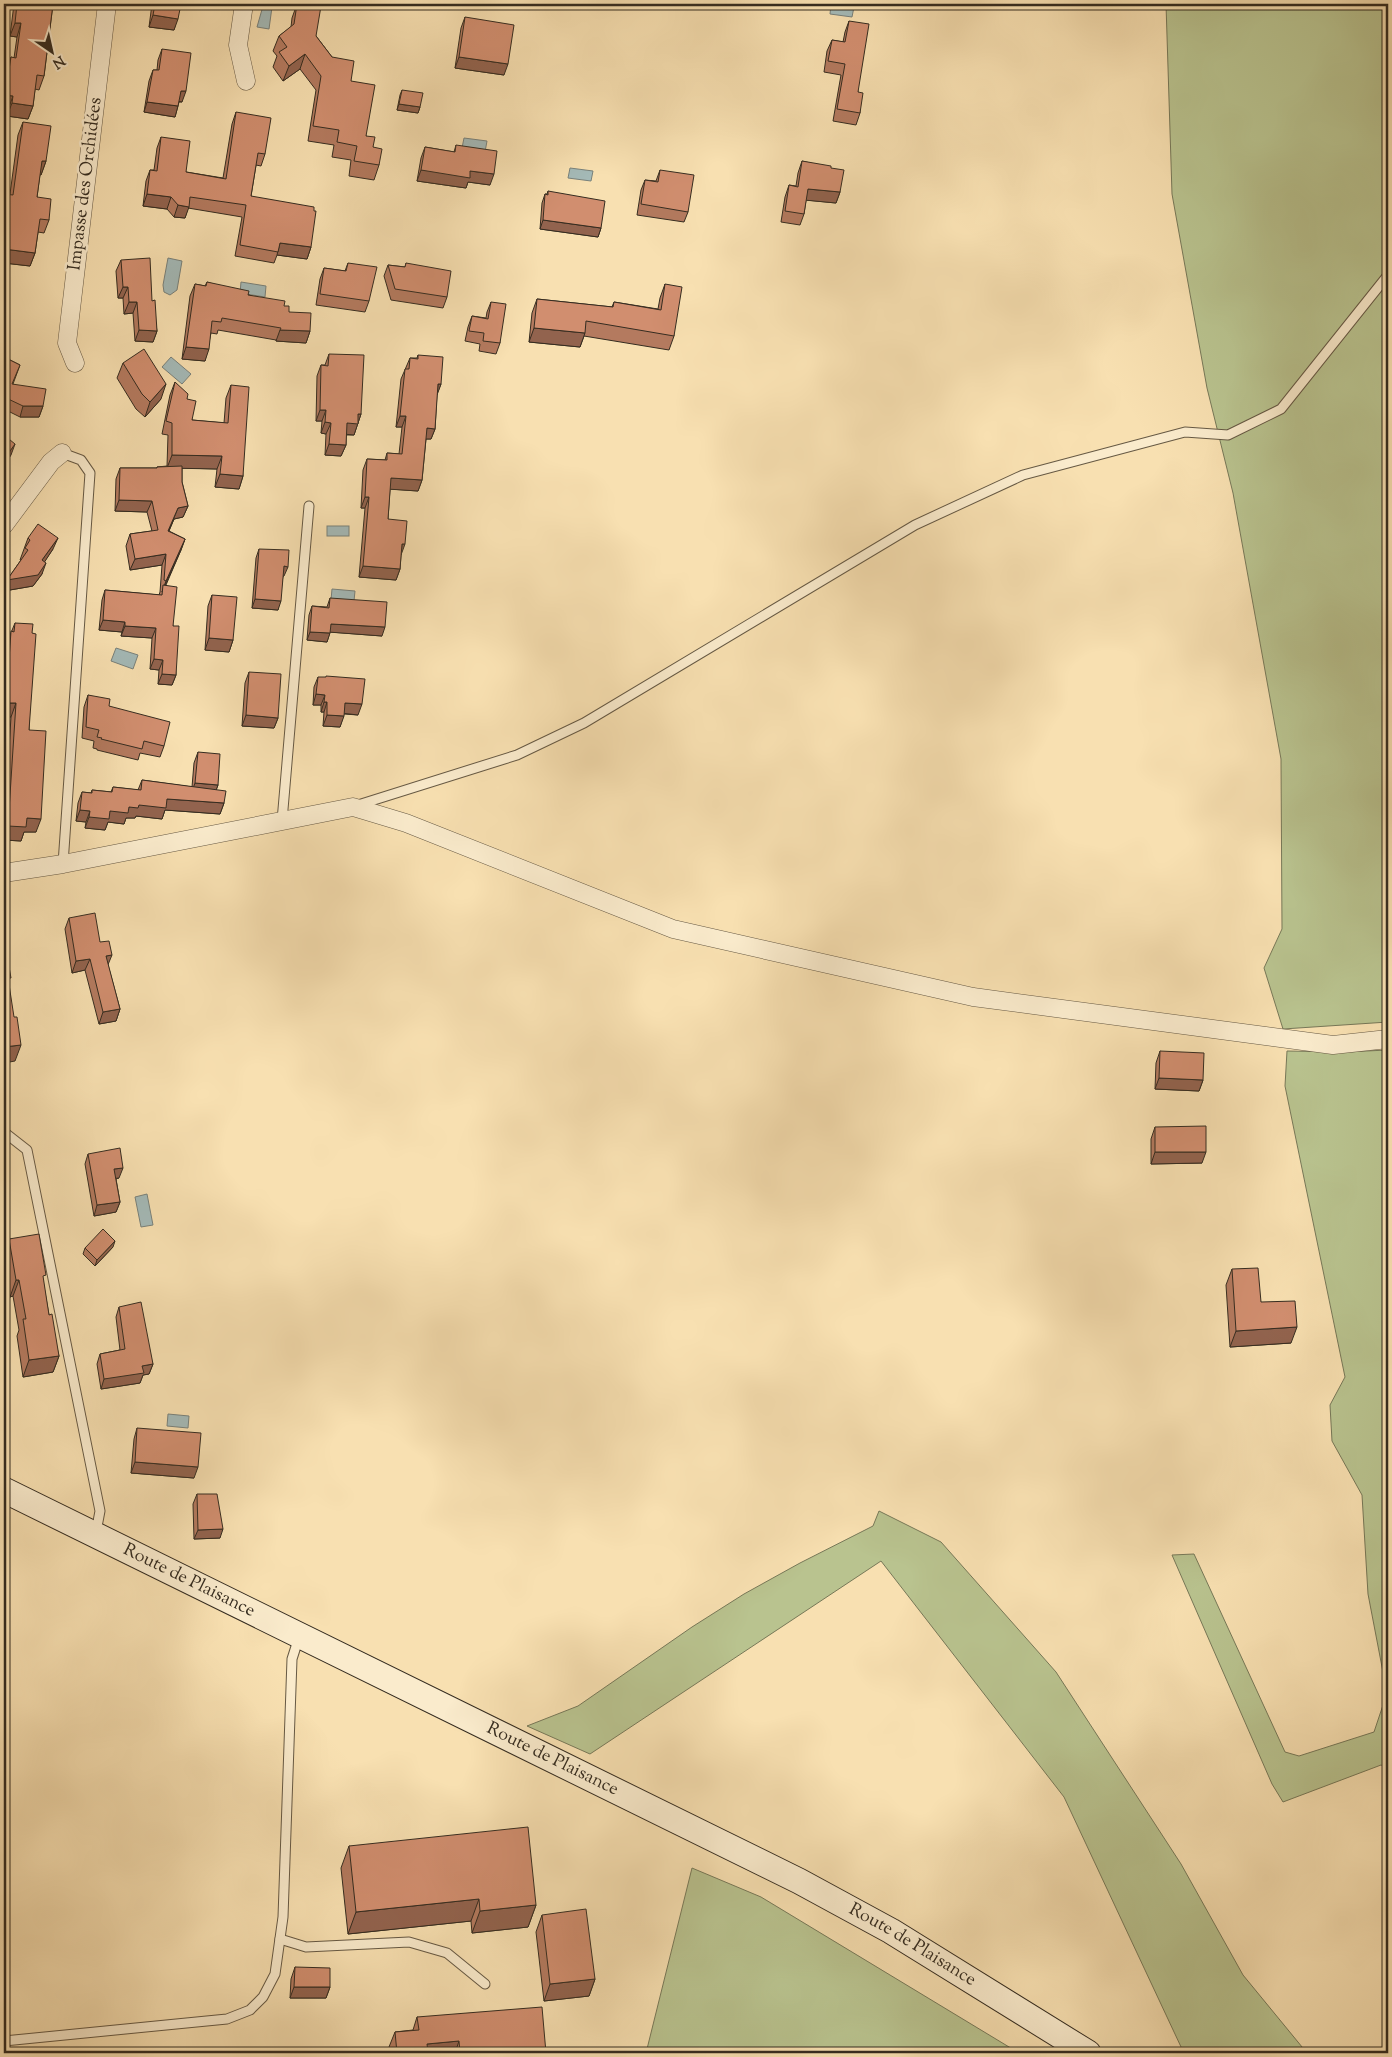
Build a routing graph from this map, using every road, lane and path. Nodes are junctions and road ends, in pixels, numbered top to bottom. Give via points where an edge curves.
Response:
1 (108, 4) edge
2 (244, 4) edge
3 (246, 81) dead end
4 (1388, 275) edge
5 (74, 363) dead end
6 (62, 453) joint
7 (309, 506) dead end
8 (4, 525) edge
9 (352, 807) junction
10 (282, 821) junction
11 (63, 864) junction
12 (4, 873) edge
13 (1388, 1039) edge
14 (4, 1132) edge
15 (4, 1490) edge
16 (96, 1535) junction
17 (300, 1634) junction
18 (280, 1939) junction
19 (485, 1984) dead end
20 (4, 2041) edge
21 (1088, 2053) edge

1 - 5 street, Impasse des Orchidées via 67,343
2 - 3 street via 238,45
4 - 9 lane via 1281,409 1228,435 1185,432 1023,475 915,525 584,723 517,755
6 - 8 street via 51,462
6 - 11 lane via 81,460 90,473
7 - 10 lane
9 - 10 street
9 - 13 street via 406,822 673,930 964,995 1333,1045
10 - 11 street
11 - 12 street
14 - 16 lane via 27,1150 100,1511
15 - 16 main road, Route de Plaisance
16 - 17 main road, Route de Plaisance
17 - 18 lane via 292,1660
17 - 21 main road, Route de Plaisance via 799,1881 891,1931
18 - 19 lane via 306,1947 409,1942 447,1953
18 - 20 lane via 275,1974 263,1997 250,2010 227,2019

